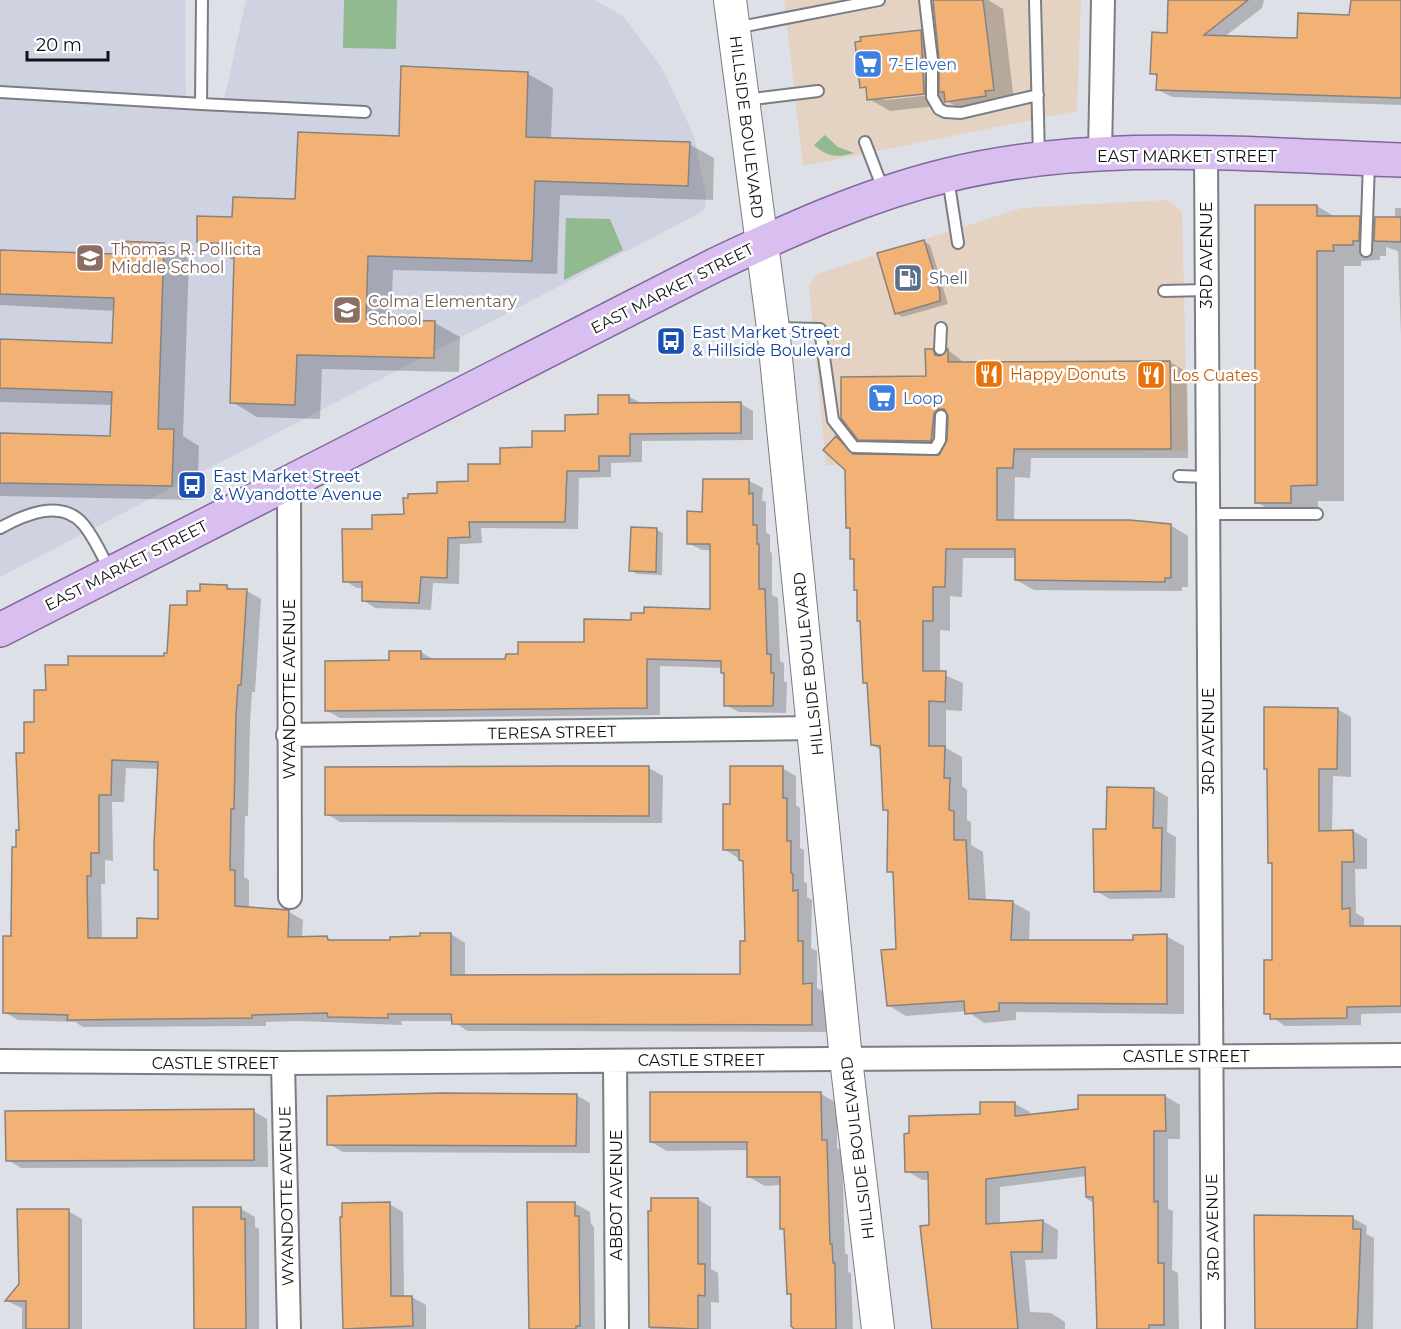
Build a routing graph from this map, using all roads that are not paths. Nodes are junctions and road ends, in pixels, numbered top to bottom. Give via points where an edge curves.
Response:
1 (202, 0) edge
2 (879, 0) edge
3 (925, 0) edge
4 (1035, 0) edge
5 (1103, 0) edge
6 (732, 14) edge
7 (818, 91) dead end
8 (0, 92) edge
9 (1038, 95) junction
10 (745, 100) junction
11 (201, 104) junction
12 (365, 112) dead end
13 (865, 142) dead end
14 (1206, 153) junction
15 (1100, 154) junction
16 (1039, 159) junction
17 (1369, 159) junction
18 (1401, 160) edge
19 (948, 175) junction
20 (885, 192) junction
21 (762, 243) junction
22 (958, 243) dead end
23 (1365, 251) dead end
24 (1206, 290) junction
25 (1164, 291) dead end
26 (773, 328) junction
27 (941, 328) dead end
28 (940, 349) dead end
29 (941, 416) dead end
30 (1179, 476) dead end
31 (1207, 477) junction
32 (289, 482) junction
33 (1208, 514) junction
34 (1317, 514) dead end
35 (0, 528) edge
36 (112, 573) junction
37 (0, 630) edge
38 (815, 728) junction
39 (288, 735) junction
40 (290, 897) dead end
41 (1401, 1055) edge
42 (1210, 1056) junction
43 (846, 1059) junction
44 (0, 1061) edge
45 (615, 1061) junction
46 (283, 1063) junction
47 (289, 1329) edge
48 (617, 1329) edge
49 (878, 1329) edge
50 (1213, 1329) edge

1 - 11 lane
2 - 6 lane
3 - 9 lane via 932,98 939,109 961,113
4 - 9 lane
5 - 15 street
6 - 10 main road, HILLSIDE BOULEVARD
7 - 10 lane
8 - 11 lane
9 - 16 lane
10 - 21 main road, HILLSIDE BOULEVARD
11 - 12 lane
13 - 20 lane
14 - 15 main road, EAST MARKET STREET
14 - 17 main road, EAST MARKET STREET
14 - 24 street, 3RD AVENUE
15 - 16 main road, EAST MARKET STREET
16 - 19 main road, EAST MARKET STREET
17 - 18 main road, EAST MARKET STREET
17 - 23 lane
19 - 20 main road, EAST MARKET STREET
19 - 22 lane
20 - 21 main road, EAST MARKET STREET
21 - 26 main road, HILLSIDE BOULEVARD
21 - 32 main road, EAST MARKET STREET
24 - 25 lane
24 - 31 street, 3RD AVENUE
26 - 29 lane via 820,329 833,420 854,447 935,449 940,440
26 - 38 main road, HILLSIDE BOULEVARD
27 - 28 lane
30 - 31 lane
31 - 33 street, 3RD AVENUE
32 - 36 main road, EAST MARKET STREET
32 - 39 street, WYANDOTTE AVENUE
33 - 34 lane
33 - 42 street, 3RD AVENUE
35 - 36 lane via 43,510 66,513 83,524
36 - 37 main road, EAST MARKET STREET
38 - 39 street, TERESA STREET
38 - 43 main road, HILLSIDE BOULEVARD
39 - 40 street, WYANDOTTE AVENUE
41 - 42 street, CASTLE STREET
42 - 43 street, CASTLE STREET
42 - 50 street, 3RD AVENUE
43 - 45 street, CASTLE STREET
43 - 49 main road, HILLSIDE BOULEVARD
44 - 46 street, CASTLE STREET
45 - 46 street, CASTLE STREET
45 - 48 street, ABBOT AVENUE
46 - 47 street, WYANDOTTE AVENUE

